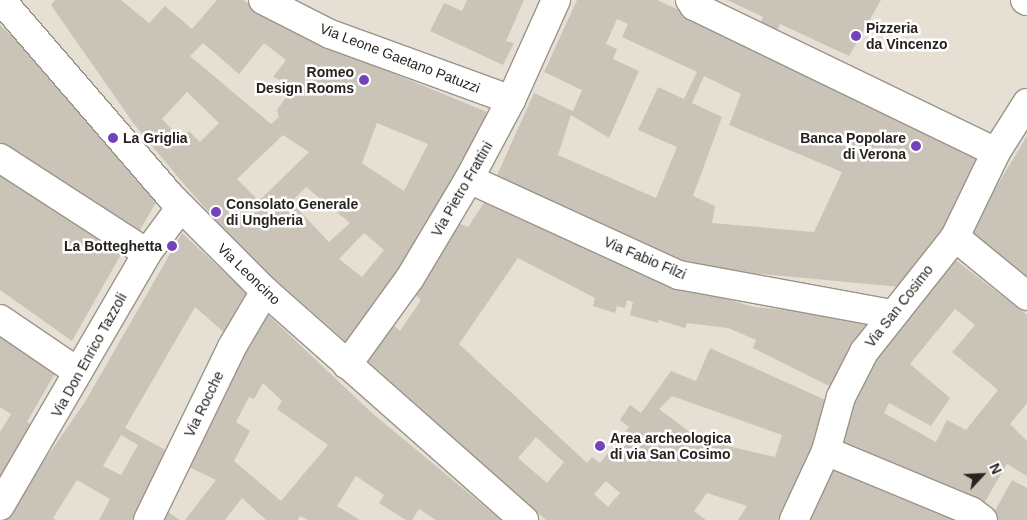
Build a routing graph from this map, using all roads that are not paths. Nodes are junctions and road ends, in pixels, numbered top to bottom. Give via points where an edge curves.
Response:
1 (1, 0) edge
2 (262, 0) edge
3 (556, 0) edge
4 (690, 0) edge
5 (511, 100) junction
6 (1027, 103) edge
7 (996, 152) junction
8 (0, 158) edge
9 (469, 179) junction
10 (181, 207) junction
11 (955, 237) junction
12 (147, 253) junction
13 (265, 291) junction
14 (1027, 296) edge
15 (891, 314) junction
16 (0, 319) edge
17 (347, 365) junction
18 (78, 372) junction
19 (826, 451) junction
20 (0, 506) edge
21 (148, 520) edge
22 (524, 520) edge
23 (794, 520) edge
24 (983, 520) edge

1 - 10 street, Via Leoncino
2 - 5 street, Via Leone Gaetano Patuzzi via 330,34
3 - 5 street, Via Pietro Frattini
4 - 7 street via 694,6
5 - 9 street, Via Pietro Frattini
6 - 7 street, Via San Cosimo
7 - 11 street, Via San Cosimo
8 - 12 street
9 - 15 street, Via Fabio Filzi via 679,276
9 - 17 street, Via Pietro Frattini via 410,278
10 - 12 street, Via Don Enrico Tazzoli
10 - 13 street, Via Leoncino
11 - 14 street
11 - 15 street, Via San Cosimo
12 - 18 street, Via Don Enrico Tazzoli
13 - 17 street, Via Leoncino
13 - 21 street, Via Rocche via 232,347
15 - 19 street, Via San Cosimo via 864,352 841,397
16 - 18 street
17 - 22 street, Via Leoncino
18 - 20 street, Via Don Enrico Tazzoli
19 - 23 street, Via San Cosimo
19 - 24 street via 972,511

